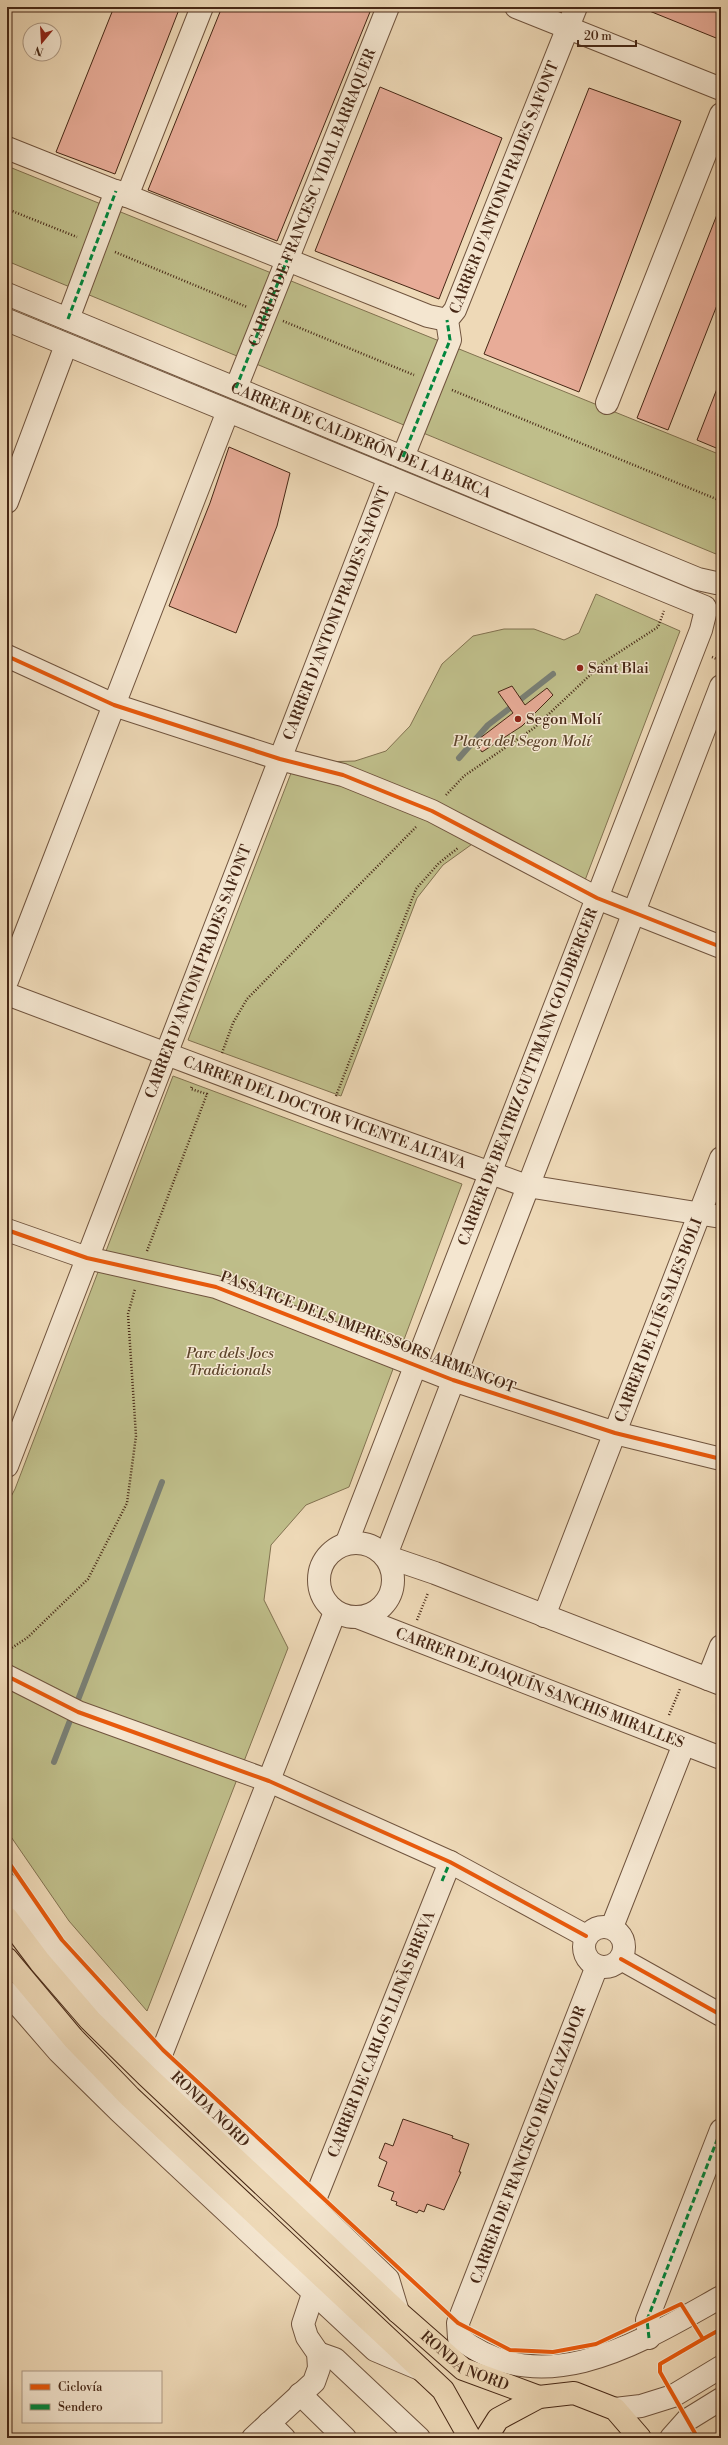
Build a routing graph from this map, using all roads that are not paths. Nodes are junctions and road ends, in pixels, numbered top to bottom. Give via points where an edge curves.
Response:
1 (202, 7) edge
2 (388, 7) edge
3 (516, 7) edge
4 (576, 7) edge
5 (568, 28) junction
6 (721, 89) edge
7 (721, 114) edge
8 (7, 148) edge
9 (121, 193) junction
10 (287, 260) junction
11 (7, 294) edge
12 (68, 319) junction
13 (7, 320) edge
14 (446, 320) junction
15 (66, 345) junction
16 (236, 388) junction
17 (607, 403) dead end
18 (228, 411) junction
19 (402, 457) junction
20 (389, 477) junction
21 (7, 502) edge
22 (719, 582) edge
23 (710, 613) edge
24 (7, 656) edge
25 (721, 686) edge
26 (114, 705) junction
27 (280, 759) junction
28 (597, 898) junction
29 (633, 913) junction
30 (721, 947) edge
31 (7, 981) edge
32 (7, 994) edge
33 (166, 1054) junction
34 (721, 1158) edge
35 (490, 1174) junction
36 (528, 1186) junction
37 (699, 1214) junction
38 (721, 1217) edge
39 (7, 1230) edge
40 (87, 1258) junction
41 (416, 1366) junction
42 (453, 1380) junction
43 (615, 1433) junction
44 (721, 1459) edge
45 (7, 1466) edge
46 (348, 1542) junction
47 (387, 1556) junction
48 (336, 1612) junction
49 (544, 1616) junction
50 (360, 1618) junction
51 (721, 1646) edge
52 (7, 1676) edge
53 (715, 1682) edge
54 (684, 1744) junction
55 (721, 1758) edge
56 (269, 1781) junction
57 (446, 1872) junction
58 (7, 1884) edge
59 (7, 1918) edge
60 (612, 1927) junction
61 (586, 1936) junction
62 (7, 1959) edge
63 (620, 1959) junction
64 (597, 1966) junction
65 (7, 1992) edge
66 (721, 2015) edge
67 (159, 2060) junction
68 (721, 2130) edge
69 (312, 2207) junction
70 (312, 2294) junction
71 (721, 2297) edge
72 (398, 2312) junction
73 (649, 2338) junction
74 (318, 2353) junction
75 (719, 2367) edge
76 (421, 2369) junction
77 (300, 2394) junction
78 (539, 2397) junction
79 (721, 2399) edge
80 (615, 2409) junction
81 (269, 2423) junction
82 (410, 2435) edge
83 (252, 2438) edge
84 (284, 2438) edge
85 (345, 2438) edge
86 (470, 2438) edge
87 (486, 2438) edge
88 (640, 2438) edge
89 (671, 2438) edge

1 - 9 street
2 - 10 street, CARRER DE FRANCESC VIDAL BARRAQUER
3 - 5 street
4 - 5 street, CARRER D'ANTONI PRADES SAFONT
5 - 6 street
5 - 14 street, CARRER D'ANTONI PRADES SAFONT via 455,310
7 - 17 street
8 - 9 street
9 - 10 street
9 - 12 street via 96,244
10 - 14 street via 428,316
10 - 16 street, CARRER DE FRANCESC VIDAL BARRAQUER
11 - 12 street, CARRER DE CALDERÓN DE LA BARCA
12 - 16 street, CARRER DE CALDERÓN DE LA BARCA
13 - 15 street, CARRER DE CALDERÓN DE LA BARCA
14 - 19 street, CARRER D'ANTONI PRADES SAFONT via 450,340
15 - 18 street, CARRER DE CALDERÓN DE LA BARCA
15 - 21 street
16 - 19 street, CARRER DE CALDERÓN DE LA BARCA
18 - 20 street, CARRER DE CALDERÓN DE LA BARCA
18 - 26 street
19 - 22 street, CARRER DE CALDERÓN DE LA BARCA via 698,579
20 - 23 street, CARRER DE CALDERÓN DE LA BARCA
20 - 27 street, CARRER D'ANTONI PRADES SAFONT
22 - 23 street, CARRER DE BEATRIZ GUTTMANN GOLDBERGER via 706,593
23 - 28 street, CARRER DE BEATRIZ GUTTMANN GOLDBERGER via 701,630
24 - 26 street
25 - 29 street
26 - 27 street
26 - 31 street
27 - 28 street via 343,775 432,811
27 - 33 street, CARRER D'ANTONI PRADES SAFONT
28 - 29 street
28 - 35 street, CARRER DE BEATRIZ GUTTMANN GOLDBERGER
29 - 30 street
29 - 36 street
32 - 33 street, CARRER DEL DOCTOR VICENTE ALTAVA
33 - 35 street, CARRER DEL DOCTOR VICENTE ALTAVA
33 - 40 street, CARRER D'ANTONI PRADES SAFONT
34 - 37 street, CARRER DE LUÍS SALES BOLI
35 - 36 street, CARRER DEL DOCTOR VICENTE ALTAVA
35 - 41 street, CARRER DE BEATRIZ GUTTMANN GOLDBERGER
36 - 37 street, CARRER DEL DOCTOR VICENTE ALTAVA
36 - 42 street
37 - 38 street, CARRER DEL DOCTOR VICENTE ALTAVA
37 - 43 street, CARRER DE LUÍS SALES BOLI
39 - 40 street, PASSATGE DELS IMPRESSORS ARMENGOT
40 - 41 street, PASSATGE DELS IMPRESSORS ARMENGOT via 216,1287
40 - 45 street, CARRER D'ANTONI PRADES SAFONT
41 - 42 street, PASSATGE DELS IMPRESSORS ARMENGOT
41 - 46 street, CARRER DE BEATRIZ GUTTMANN GOLDBERGER
42 - 43 street, PASSATGE DELS IMPRESSORS ARMENGOT
42 - 47 street
43 - 44 street, PASSATGE DELS IMPRESSORS ARMENGOT
43 - 49 street, CARRER DE LUÍS SALES BOLI
46 - 47 street via 369,1543
46 - 48 street via 328,1554 319,1573 321,1595
47 - 49 street
47 - 50 street via 395,1583 384,1607
48 - 50 street via 347,1617
48 - 56 street
49 - 53 street
50 - 54 street, CARRER DE JOAQUÍN SANCHIS MIRALLES
51 - 53 street
52 - 56 street via 74,1711
54 - 55 street, CARRER DE JOAQUÍN SANCHIS MIRALLES
54 - 60 street
56 - 57 street
56 - 67 street
57 - 61 street
57 - 69 street, CARRER DE CARLOS LLINÀS BREVA
58 - 67 street, RONDA NORD via 54,1948
59 - 72 main road, RONDA NORD via 40,1962 90,2020 146,2076
60 - 61 street via 597,1927
60 - 63 street via 624,1941
61 - 64 street via 584,1954
62 - 76 main road, RONDA NORD via 73,2038 130,2097
63 - 64 street via 610,1966
63 - 66 street
64 - 73 street, CARRER DE FRANCISCO RUIZ CAZADOR via 458,2323 459,2338 477,2353 506,2363 552,2367 596,2359
65 - 70 street, RONDA NORD via 59,2052 119,2112
67 - 69 street, RONDA NORD
68 - 73 street via 648,2320
69 - 72 street, RONDA NORD via 388,2279
70 - 74 street via 303,2324 307,2337
70 - 76 street, RONDA NORD via 375,2350
71 - 73 street
72 - 78 main road, RONDA NORD via 463,2369
74 - 77 street via 319,2368 314,2382
74 - 82 street via 336,2359
75 - 80 street via 673,2396 641,2406
76 - 86 main road, RONDA NORD via 443,2390
77 - 81 street
77 - 85 street
78 - 80 main road via 574,2393
78 - 87 main road via 498,2419
79 - 89 street via 687,2420
80 - 88 main road
81 - 83 street
81 - 84 street

